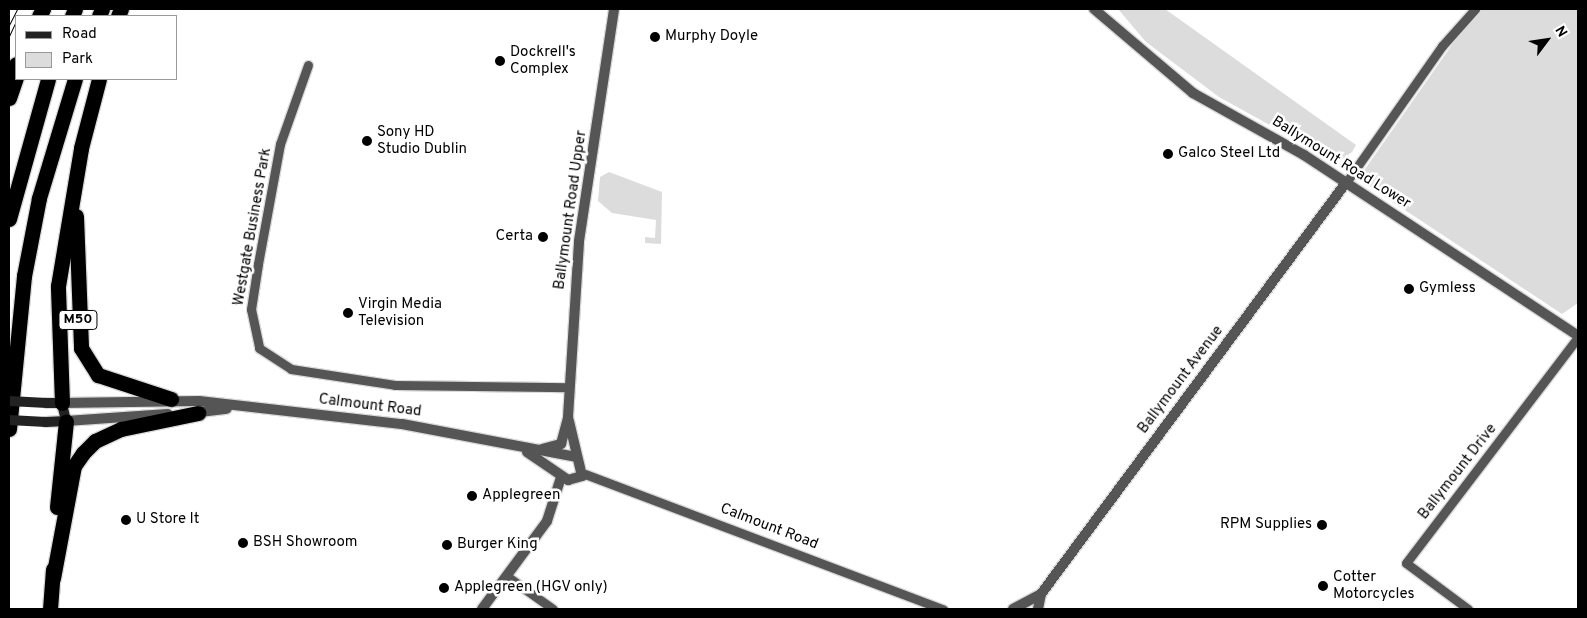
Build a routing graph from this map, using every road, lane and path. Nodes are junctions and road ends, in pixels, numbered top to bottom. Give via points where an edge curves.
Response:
1 (614, 9) edge
2 (1094, 9) edge
3 (1475, 9) edge
4 (308, 65) dead end
5 (15, 67) edge
6 (15, 80) edge
7 (48, 80) edge
8 (75, 80) edge
9 (99, 80) edge
10 (9, 83) edge
11 (9, 98) edge
12 (76, 182) junction
13 (1344, 184) junction
14 (9, 219) edge
15 (1578, 337) edge
16 (569, 387) junction
17 (171, 399) junction
18 (9, 401) edge
19 (62, 403) junction
20 (241, 407) junction
21 (198, 413) junction
22 (568, 417) junction
23 (9, 420) edge
24 (66, 421) junction
25 (9, 430) edge
26 (524, 450) junction
27 (576, 457) junction
28 (585, 474) junction
29 (561, 477) junction
30 (508, 577) junction
31 (53, 578) junction
32 (1041, 594) junction
33 (50, 609) edge
34 (482, 609) edge
35 (553, 609) edge
36 (943, 609) edge
37 (1013, 609) edge
38 (1038, 609) edge
39 (1468, 609) edge

1 - 16 street, Ballymount Road Upper via 579,241
2 - 13 street, Ballymount Road Lower via 1193,93 1304,155
3 - 13 street via 1442,46
4 - 16 street, Westgate Business Park via 280,144 258,264 251,309 259,348 291,369 395,385
5 - 10 highway
6 - 11 highway
7 - 14 highway
8 - 25 highway via 39,198 24,276
9 - 12 highway, M50
12 - 17 highway, M50 via 81,348 98,375
12 - 19 highway, M50 via 58,286
13 - 15 street, Ballymount Road Lower
13 - 32 street, Ballymount Avenue
15 - 39 street, Ballymount Drive via 1406,563
16 - 22 street, Ballymount Road Upper
17 - 19 street, Calmount Road
17 - 20 street, Calmount Road
18 - 19 main road, bridge
19 - 24 main road
20 - 21 street, Calmount Road
20 - 26 street, Calmount Road via 440,429
21 - 24 street, Calmount Road
21 - 31 highway via 120,429 100,438 83,453 74,466
22 - 26 street, Ballymount Road Upper via 561,444
22 - 27 street, Ballymount Road Upper
23 - 24 main road, bridge
24 - 31 highway
26 - 27 street, Calmount Road
26 - 29 street, Calmount Road
27 - 28 street, Ballymount Road Upper
28 - 29 street via 574,480
28 - 36 street, Calmount Road
29 - 30 street via 548,521
30 - 34 street
30 - 35 street
31 - 33 highway
32 - 37 street, Ballymount Avenue
32 - 38 street, Ballymount Avenue

